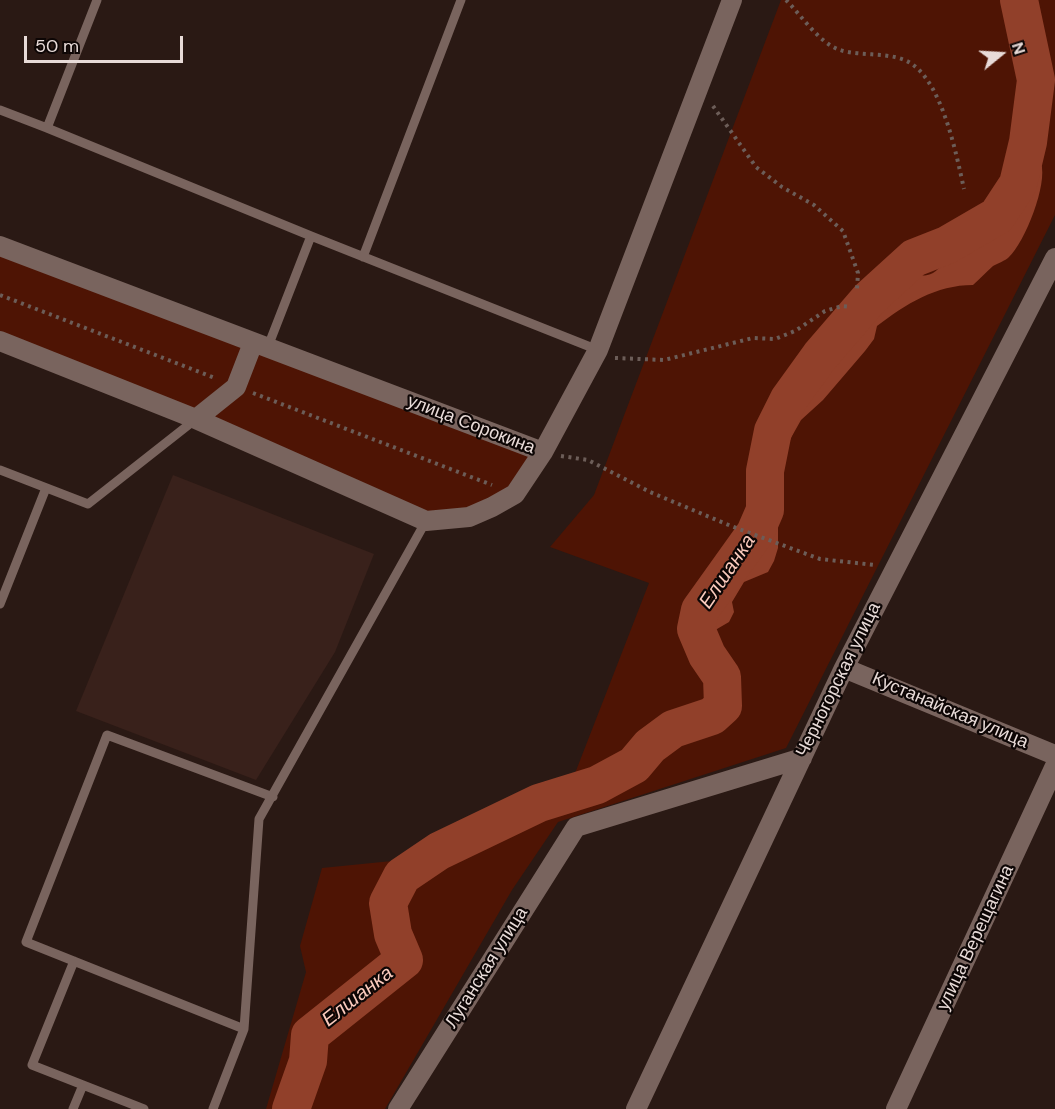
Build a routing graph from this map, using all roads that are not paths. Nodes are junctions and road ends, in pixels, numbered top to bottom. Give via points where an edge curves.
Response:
1 (97, 0) edge
2 (461, 0) edge
3 (728, 1) edge
4 (0, 110) edge
5 (47, 128) junction
6 (311, 236) junction
7 (0, 246) edge
8 (363, 257) junction
9 (1055, 258) edge
10 (0, 341) edge
11 (260, 346) junction
12 (598, 350) junction
13 (196, 419) junction
14 (543, 452) junction
15 (0, 470) edge
16 (46, 488) junction
17 (426, 521) junction
18 (0, 604) edge
19 (844, 668) junction
20 (1055, 755) edge
21 (802, 758) junction
22 (1055, 766) edge
23 (273, 797) junction
24 (74, 961) junction
25 (244, 1029) junction
26 (83, 1085) junction
27 (73, 1109) edge
28 (144, 1109) edge
29 (213, 1109) edge
30 (398, 1109) edge
31 (636, 1109) edge
32 (896, 1109) edge

1 - 5 lane
2 - 8 lane
3 - 12 street via 699,89
4 - 5 lane
5 - 6 lane
6 - 8 lane
6 - 11 lane
7 - 11 street, улица Сорокина
8 - 12 lane
9 - 19 street, Черногорская улица
10 - 13 street, улица Сорокина
11 - 13 street via 236,387
11 - 14 street, улица Сорокина
12 - 14 street
13 - 16 lane via 88,504
13 - 17 street, улица Сорокина
14 - 17 street, улица Сорокина via 515,494 470,517
15 - 16 lane
16 - 18 lane
17 - 23 lane
19 - 20 street, Кустанайская улица
19 - 21 street, Черногорская улица
21 - 30 street, Луганская улица via 576,827
21 - 31 street, Черногорская улица
22 - 32 street, улица Верещагина
23 - 24 lane via 107,735 26,942
23 - 25 lane via 259,819
24 - 25 lane
24 - 26 lane via 32,1065
25 - 29 lane
26 - 27 lane
26 - 28 lane

